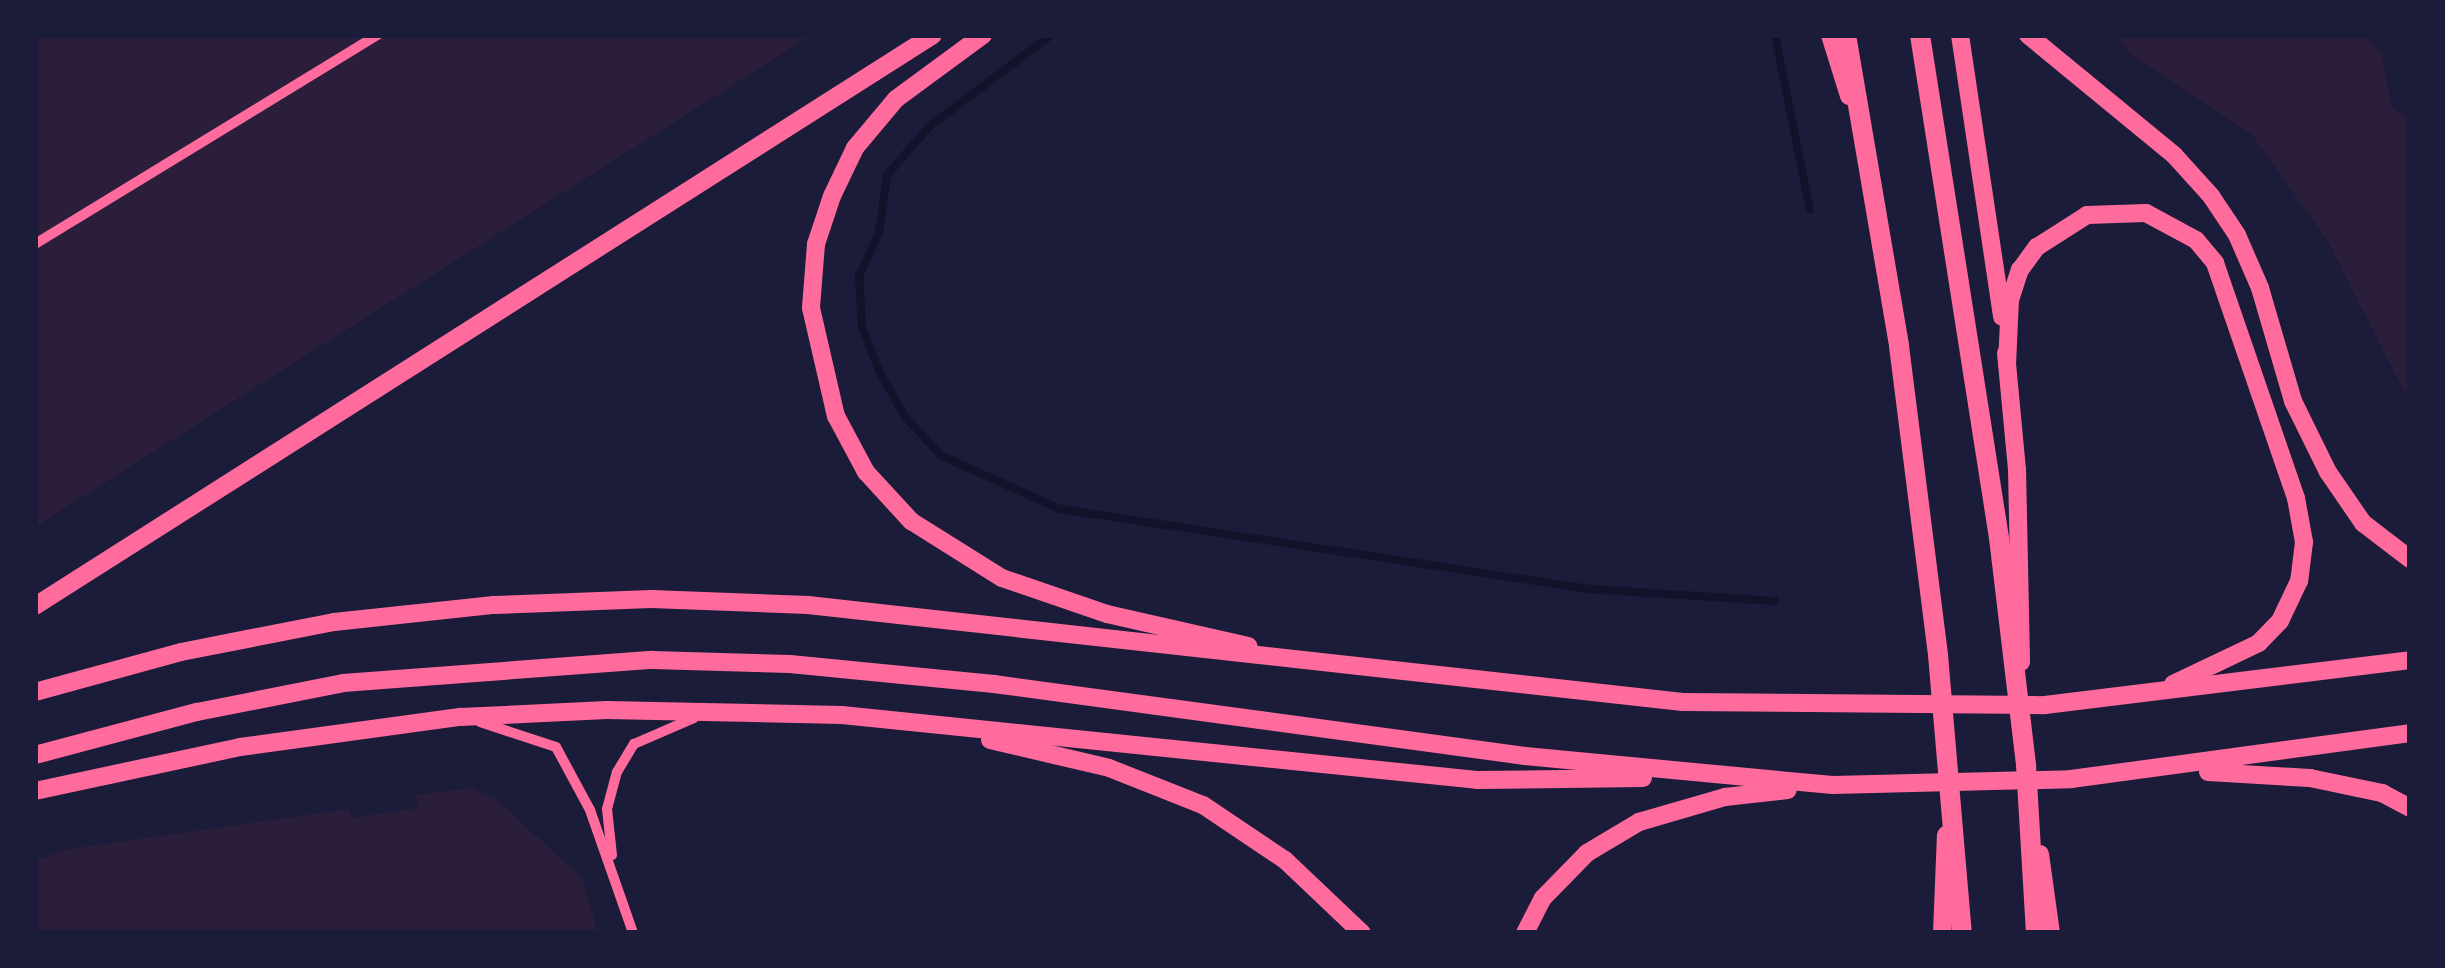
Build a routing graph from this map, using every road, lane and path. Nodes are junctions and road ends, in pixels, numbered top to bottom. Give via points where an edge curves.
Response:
1 (378, 35) edge
2 (933, 35) edge
3 (984, 35) edge
4 (1830, 35) edge
5 (1846, 35) edge
6 (1920, 35) edge
7 (1960, 35) edge
8 (2028, 35) edge
9 (1869, 159) junction
10 (35, 244) edge
11 (2007, 365) junction
12 (2410, 559) edge
13 (35, 606) edge
14 (2410, 660) edge
15 (1346, 668) junction
16 (35, 692) edge
17 (2140, 696) junction
18 (744, 710) junction
19 (460, 717) junction
20 (922, 724) junction
21 (2410, 733) edge
22 (2023, 737) junction
23 (35, 754) edge
24 (1948, 759) junction
25 (2026, 765) junction
26 (2159, 770) junction
27 (1724, 777) junction
28 (1843, 785) junction
29 (35, 791) edge
30 (2410, 808) edge
31 (614, 871) junction
32 (634, 933) edge
33 (1362, 933) edge
34 (1525, 933) edge
35 (1942, 933) edge
36 (1962, 933) edge
37 (2036, 933) edge
38 (2051, 933) edge

1 - 10 street
2 - 13 main road
3 - 15 main road via 896,99 855,148 816,244 811,308 820,366 836,416 866,472 910,520 1002,578 1107,614
4 - 9 main road
5 - 9 highway
6 - 22 highway via 1999,538
7 - 11 main road
8 - 12 main road via 2174,155 2210,196 2260,288 2293,401 2328,472 2363,523
9 - 24 highway via 1899,346
11 - 17 main road via 2010,300 2020,270 2037,246 2087,215 2146,213 2175,226 2215,263 2234,304 2296,498 2304,542 2299,581 2260,644
11 - 22 main road via 2017,469
14 - 17 main road
15 - 16 main road via 808,604 652,599 494,605 334,622 181,652
15 - 17 main road via 1683,702 1842,708 2045,705
18 - 19 main road
18 - 20 main road
18 - 31 street via 666,726 634,744 617,772 608,809
19 - 29 main road via 240,748
19 - 31 street via 556,747 572,769
20 - 27 main road via 1478,780
20 - 33 main road via 1109,768 1203,805 1286,860
21 - 26 main road
22 - 25 highway
23 - 27 main road via 343,683 652,660 790,664 994,684
24 - 35 main road
24 - 36 highway
25 - 37 highway
25 - 38 main road
26 - 28 main road
26 - 30 main road via 2310,778 2382,793
27 - 28 main road
28 - 34 main road via 1725,797 1639,822 1587,853 1543,898
31 - 32 street

